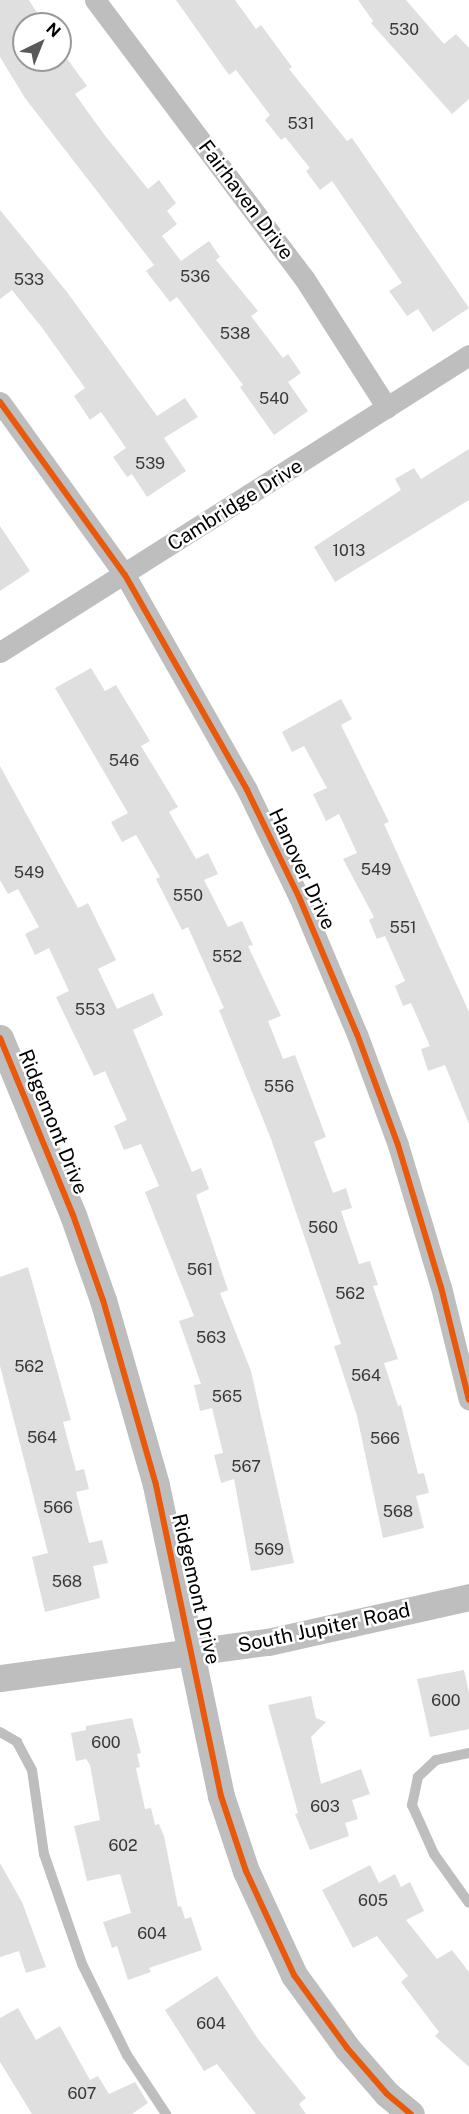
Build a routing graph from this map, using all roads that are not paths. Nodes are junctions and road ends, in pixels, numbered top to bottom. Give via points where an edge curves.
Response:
1 (95, 0) edge
2 (469, 355) edge
3 (0, 402) edge
4 (387, 408) junction
5 (125, 574) junction
6 (0, 652) edge
7 (0, 1038) edge
8 (469, 1400) edge
9 (469, 1597) edge
10 (194, 1652) junction
11 (0, 1678) edge
12 (0, 1732) edge
13 (469, 1753) edge
14 (469, 1903) edge
15 (166, 2114) edge
16 (411, 2114) edge

1 - 4 street, Fairhaven Drive via 277,240
2 - 4 street, Cambridge Drive
3 - 5 street, Hanover Drive
4 - 5 street, Cambridge Drive
5 - 6 street, Cambridge Drive
5 - 8 street, Hanover Drive via 247,790 299,897 353,1023 398,1145 441,1287
7 - 10 street, Ridgemont Drive via 74,1215 103,1300 156,1485
9 - 10 street, South Jupiter Road via 268,1642
10 - 11 street, South Jupiter Road
10 - 16 street, Ridgemont Drive via 221,1796 267,1923 294,1975 346,2048 387,2094
12 - 15 lane via 17,1742 32,1770 44,1854 82,1964 127,2055
13 - 14 lane via 436,1760 418,1777 412,1805 434,1854

